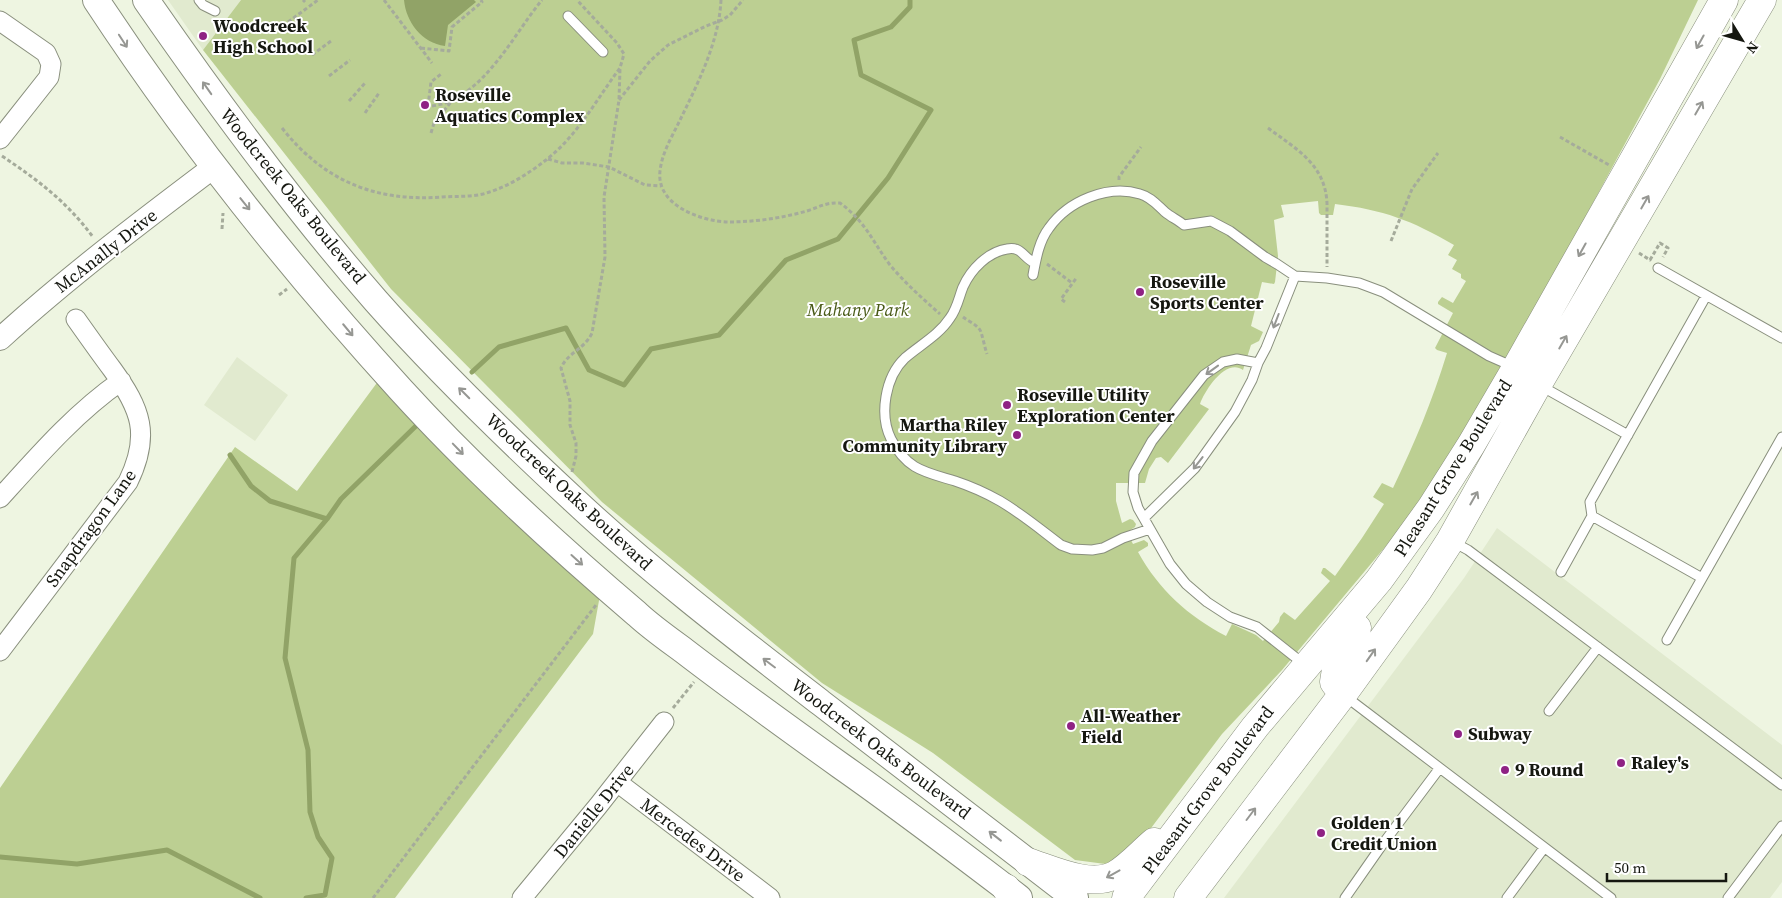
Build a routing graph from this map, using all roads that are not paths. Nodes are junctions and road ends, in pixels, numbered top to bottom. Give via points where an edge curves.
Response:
1 (96, 0) edge
2 (146, 0) edge
3 (199, 0) edge
4 (1724, 0) edge
5 (1762, 0) edge
6 (215, 11) dead end
7 (568, 16) dead end
8 (0, 22) edge
9 (603, 52) dead end
10 (0, 139) edge
11 (247, 141) junction
12 (215, 166) junction
13 (1036, 259) junction
14 (1658, 268) road end
15 (1033, 275) dead end
16 (1295, 276) junction
17 (1706, 296) junction
18 (76, 319) dead end
19 (1782, 338) edge
20 (0, 339) edge
21 (1258, 363) junction
22 (1527, 376) junction
23 (121, 381) junction
24 (1628, 435) junction
25 (1782, 437) edge
26 (0, 498) edge
27 (1592, 516) junction
28 (1144, 518) junction
29 (1150, 529) junction
30 (1450, 541) junction
31 (1407, 543) junction
32 (1561, 572) dead end
33 (1702, 578) junction
34 (1667, 640) dead end
35 (1598, 647) junction
36 (0, 651) edge
37 (1307, 666) junction
38 (1343, 694) junction
39 (1549, 712) dead end
40 (664, 722) road end
41 (1439, 769) junction
42 (617, 782) junction
43 (1782, 785) edge
44 (1192, 810) junction
45 (1782, 826) edge
46 (1544, 848) junction
47 (1222, 853) junction
48 (1028, 862) junction
49 (1012, 895) edge
50 (522, 898) edge
51 (770, 898) edge
52 (1075, 898) edge
53 (1126, 898) edge
54 (1188, 898) edge
55 (1204, 898) edge
56 (1345, 898) edge
57 (1507, 898) edge
58 (1611, 898) edge
59 (1728, 898) edge

1 -> 12 main road, Woodcreek Oaks Boulevard
11 -> 2 main road, Woodcreek Oaks Boulevard
3 - 6 lane
4 -> 22 main road, Pleasant Grove Boulevard via 1625,175
22 -> 5 main road, Pleasant Grove Boulevard via 1621,243
7 - 9 lane
8 - 10 street via 46,53 51,64 49,77
11 - 12 main road
48 -> 11 main road, Woodcreek Oaks Boulevard via 666,581 565,491 482,411 378,302
12 - 20 street, McAnally Drive via 105,251
12 -> 49 main road, Woodcreek Oaks Boulevard via 302,276 402,391 462,454 609,590 705,667 886,797
13 - 15 lane
13 - 16 lane via 1042,239 1059,216 1082,201 1119,191 1141,194 1184,225 1211,221 1218,224
13 - 29 lane via 1028,260 1017,248 986,257 964,284 946,323 904,359 896,370 884,411 888,430 898,449 918,470 991,496 1061,546 1092,550 1103,548
14 - 17 lane
16 -> 21 lane
16 - 22 lane via 1359,283 1383,292
17 - 19 lane
17 - 24 lane
18 - 23 street, Snapdragon Lane
21 -> 28 lane via 1235,412 1213,444 1195,468
21 -> 28 lane via 1237,359 1223,362 1194,387 1152,441 1134,474 1133,492
22 - 24 lane
30 -> 22 main road, Pleasant Grove Boulevard
22 - 31 main road, Pleasant Grove Boulevard via 1471,445
23 - 26 street via 84,410
23 - 36 street, Snapdragon Lane via 134,403 141,431 136,465 128,482
24 - 27 lane via 1590,502
25 - 33 lane
27 - 32 lane
27 - 33 lane
28 - 29 lane
29 - 37 lane via 1170,564 1206,602 1230,617 1257,627
30 - 35 lane via 1468,550
38 -> 30 main road, Pleasant Grove Boulevard
31 - 37 main road, Pleasant Grove Boulevard
31 - 38 main road via 1382,595 1339,656 1334,682
33 - 34 lane
35 - 39 lane
35 - 43 lane
37 - 44 main road, Pleasant Grove Boulevard via 1255,727
38 - 41 lane
47 -> 38 main road, Pleasant Grove Boulevard
40 - 42 street, Danielle Drive
41 - 46 lane
41 - 56 lane
42 - 50 street, Danielle Drive
42 - 51 street, Mercedes Drive
44 -> 48 main road via 1116,874 1105,879 1084,879
44 - 53 main road, Pleasant Grove Boulevard
45 - 59 lane
46 - 57 lane
46 - 58 lane
47 - 54 main road, Pleasant Grove Boulevard
47 - 55 main road
48 - 52 main road, Woodcreek Oaks Boulevard

